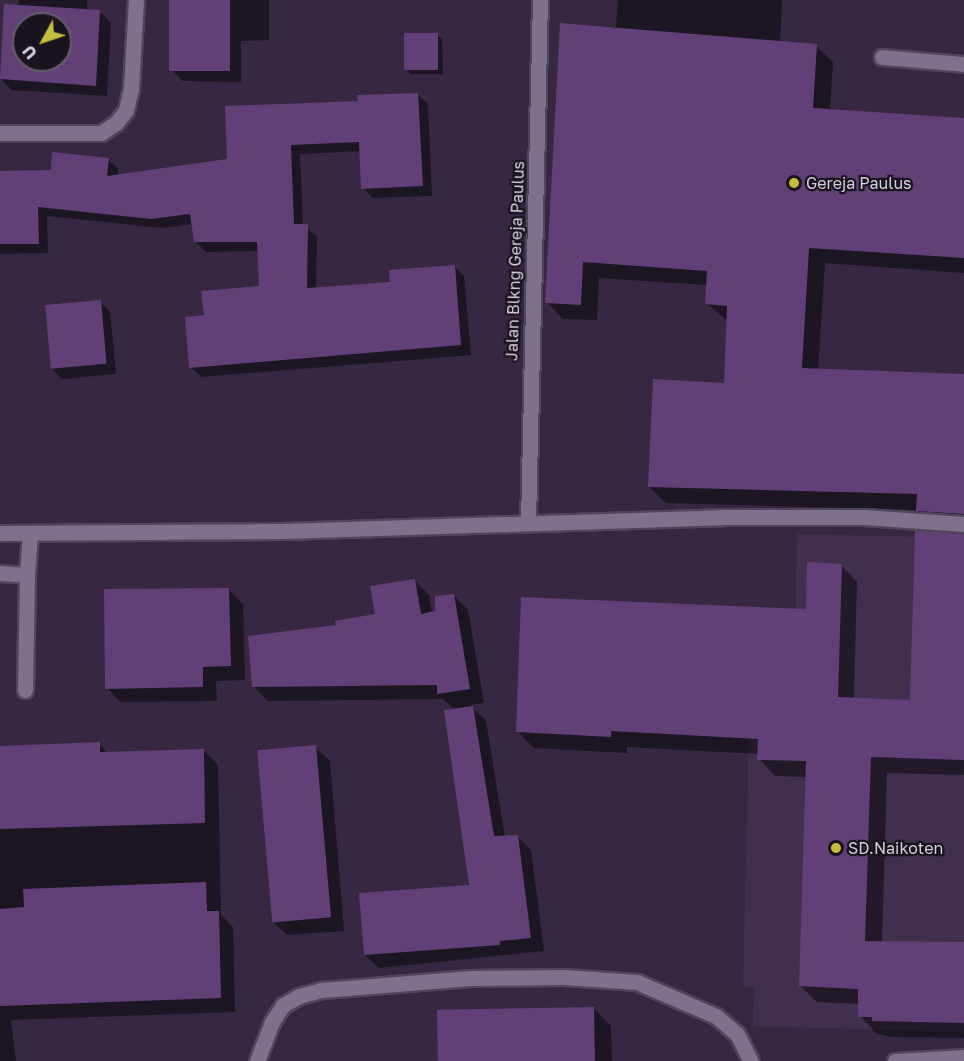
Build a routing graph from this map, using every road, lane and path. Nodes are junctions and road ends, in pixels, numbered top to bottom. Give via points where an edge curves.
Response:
1 (136, 0) edge
2 (540, 0) edge
3 (882, 57) dead end
4 (964, 64) edge
5 (0, 133) edge
6 (528, 523) junction
7 (964, 524) edge
8 (0, 533) edge
9 (30, 533) junction
10 (0, 573) edge
11 (27, 575) junction
12 (25, 690) dead end
13 (964, 1057) edge
14 (257, 1061) edge
15 (751, 1061) edge
16 (896, 1061) edge

1 - 5 street via 131,89 126,110 117,123 101,133
2 - 6 street, Jalan Blkng Gereja Paulus
3 - 4 street
6 - 7 street via 864,517
6 - 9 street via 283,531
8 - 9 street
9 - 11 street
10 - 11 street
11 - 12 street
13 - 16 street
14 - 15 street via 272,1022 283,1005 299,996 322,990 471,978 564,977 637,982 716,1016 737,1034

